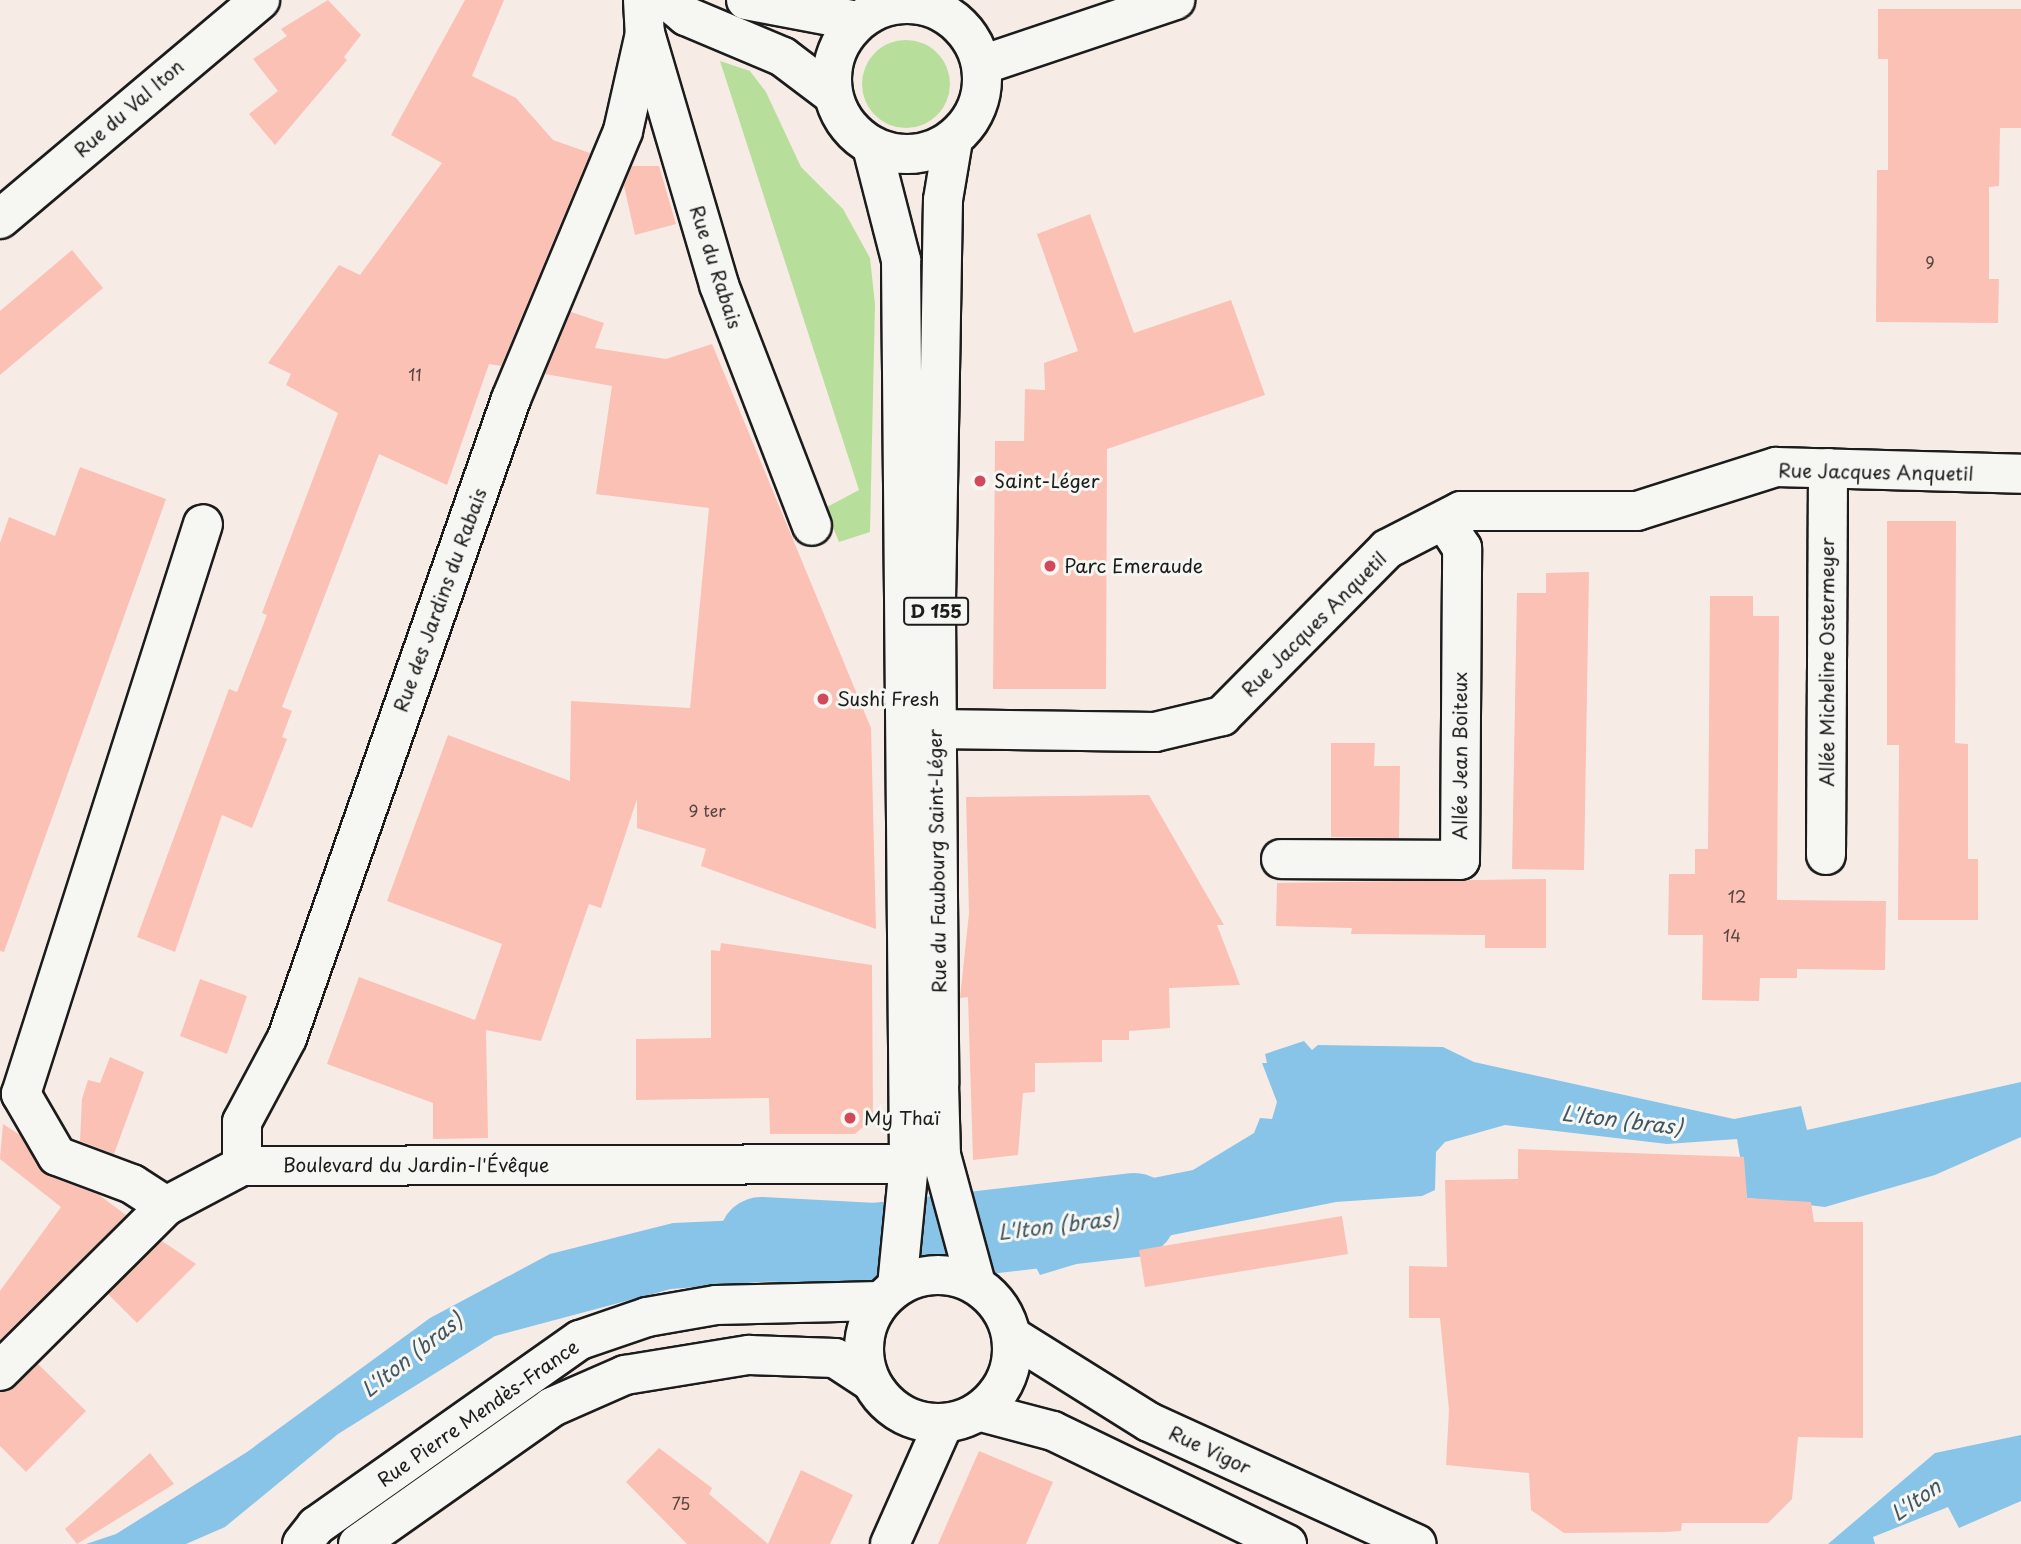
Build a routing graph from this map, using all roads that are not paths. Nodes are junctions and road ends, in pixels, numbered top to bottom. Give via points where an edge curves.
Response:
1 (260, 0) edge
2 (667, 0) edge
3 (746, 0) edge
4 (1175, 0) edge
5 (871, 10) edge
6 (956, 11) edge
7 (644, 17) edge
8 (982, 65) junction
9 (832, 94) junction
10 (953, 140) junction
11 (872, 147) junction
12 (0, 219) edge
13 (1828, 468) junction
14 (2021, 474) edge
15 (1444, 520) junction
16 (203, 524) dead end
17 (812, 526) dead end
18 (935, 729) junction
19 (1826, 855) dead end
20 (1281, 859) dead end
21 (242, 1166) junction
22 (920, 1170) junction
23 (166, 1206) junction
24 (971, 1269) junction
25 (894, 1282) junction
26 (1013, 1337) junction
27 (0, 1371) edge
28 (870, 1381) junction
29 (981, 1412) junction
30 (943, 1424) junction
31 (302, 1544) edge
32 (358, 1544) edge
33 (890, 1544) edge
34 (1287, 1544) edge
35 (1417, 1544) edge

1 - 12 street, Rue du Val Iton
2 - 9 street via 685,16 783,57
3 - 5 street
4 - 8 street
5 - 6 street via 904,4
5 - 9 street via 840,42 831,67
6 - 8 street
7 - 17 street, Rue du Rabais via 719,285
7 - 21 street, Rue des Jardins du Rabais via 623,131 511,399 287,1038 242,1122
8 - 10 street via 982,93 972,120
9 - 11 street via 846,125
10 - 11 street via 928,153 899,155
10 - 18 street, Rue du Faubourg Saint-Léger / D 155 via 943,200
11 - 22 street, Rue du Faubourg Saint-Léger / D 155 via 901,260
13 - 14 street, Rue Jacques Anquetil
13 - 15 street, Rue Jacques Anquetil via 1776,467 1637,511 1461,510
13 - 19 street, Allée Micheline Ostermeyer
15 - 18 street, Rue Jacques Anquetil via 1387,549 1222,716 1155,732
15 - 20 street, Allée Jean Boiteux via 1462,548 1460,860
16 - 23 street via 21,1094 57,1156 132,1184
18 - 22 street, Rue du Faubourg Saint-Léger / D 155
21 - 22 street, Boulevard du Jardin-l'Évêque
21 - 23 street, Boulevard du Jardin-l'Évêque
22 - 24 street, Rue du Faubourg Saint-Léger / D 155
22 - 25 street, Rue du Faubourg Saint-Léger / D 155
23 - 27 street, Boulevard du Jardin-l'Évêque
24 - 25 street
24 - 26 street via 1000,1306
25 - 28 street via 863,1340
25 - 31 street, Rue Pierre Mendès-France via 647,1317 580,1340 316,1526
26 - 29 street via 1007,1379
26 - 35 street, Rue Vigor via 1149,1422
28 - 30 street via 889,1406 914,1420
28 - 32 street, Rue Pierre Mendès-France via 835,1357 749,1355 625,1376 552,1407
29 - 30 street
29 - 34 street via 1054,1431
30 - 33 street

